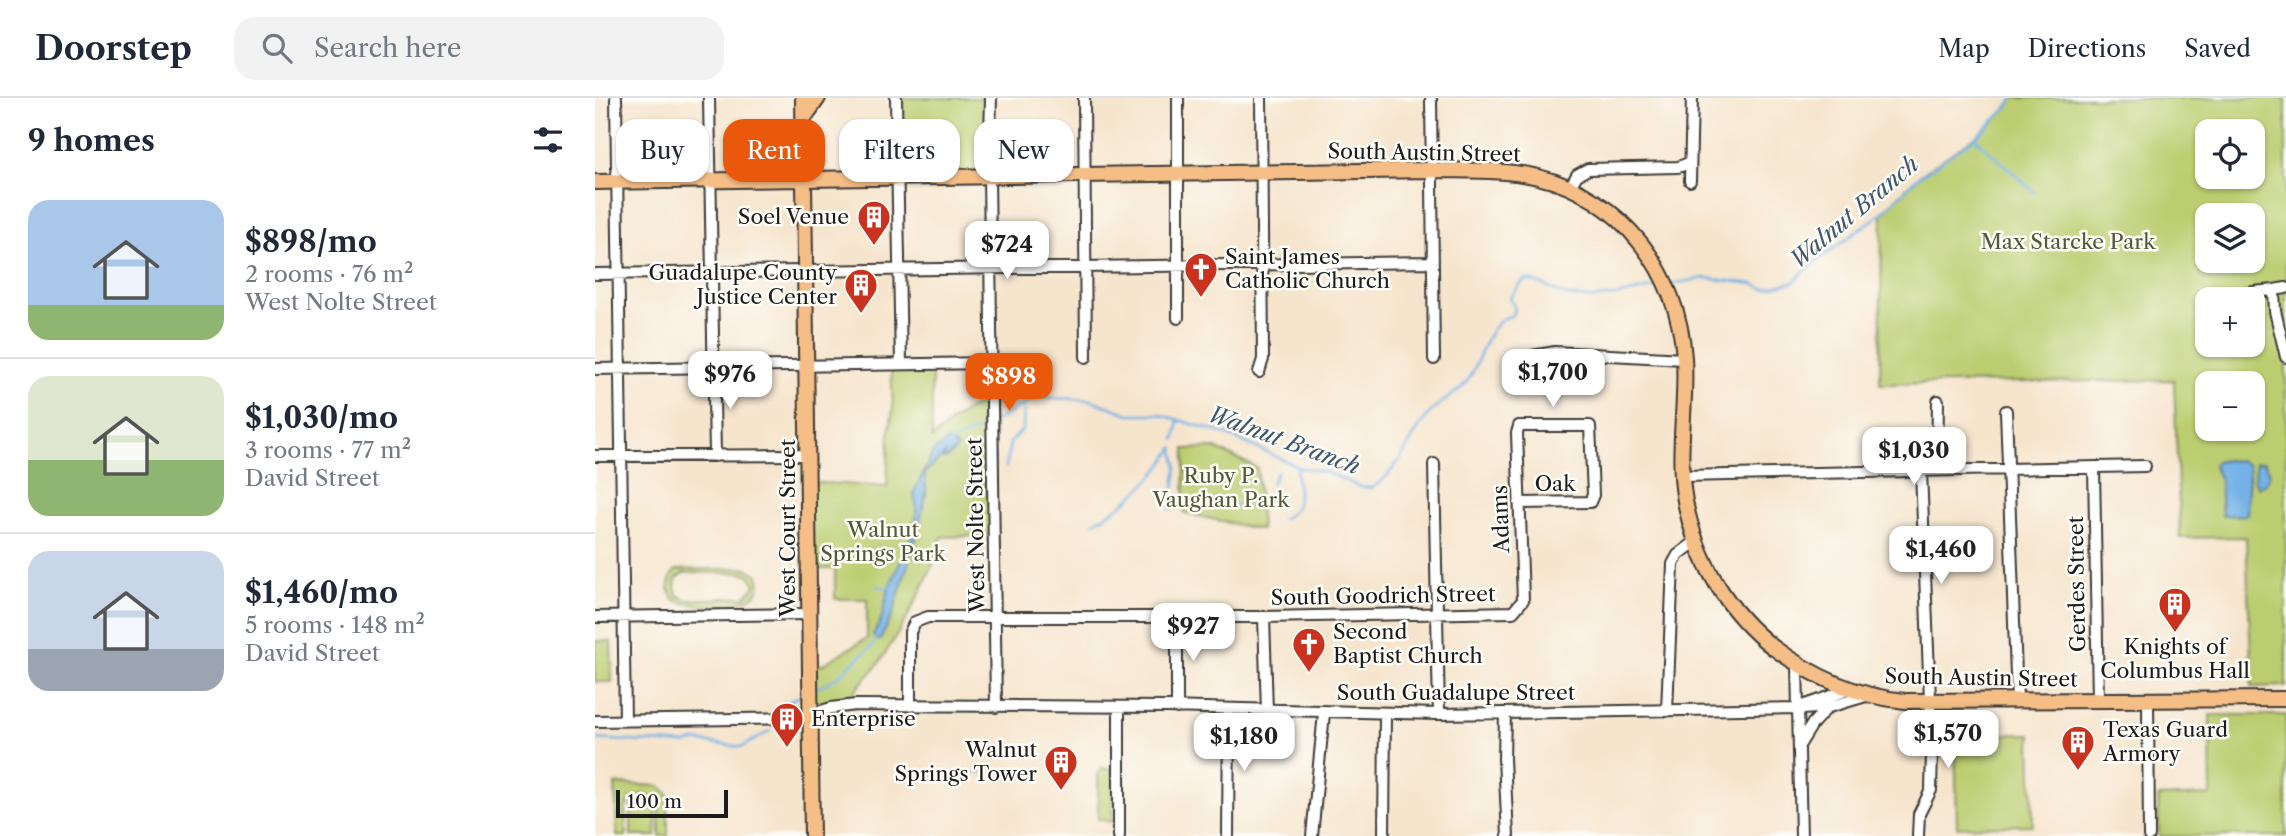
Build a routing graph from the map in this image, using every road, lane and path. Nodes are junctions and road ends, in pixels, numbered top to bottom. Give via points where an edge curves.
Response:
1 (616, 98) edge
2 (709, 98) edge
3 (803, 98) edge
4 (818, 98) edge
5 (896, 98) edge
6 (991, 98) edge
7 (1084, 98) edge
8 (1178, 98) edge
9 (1261, 98) edge
10 (1431, 98) edge
11 (1692, 98) edge
12 (616, 119) edge
13 (803, 119) joint
14 (896, 119) edge
15 (990, 119) edge
16 (1689, 163) junction
17 (1432, 170) junction
18 (825, 173) edge
19 (1262, 173) junction
20 (1178, 174) junction
21 (1074, 175) edge
22 (1084, 175) junction
23 (832, 177) junction
24 (839, 177) edge
25 (825, 178) edge
26 (710, 180) junction
27 (723, 180) edge
28 (1690, 181) dead end
29 (595, 182) edge
30 (616, 182) edge
31 (618, 182) edge
32 (804, 182) edge
33 (897, 182) edge
34 (989, 182) edge
35 (1570, 187) junction
36 (1431, 262) junction
37 (1263, 265) junction
38 (1177, 267) junction
39 (1086, 268) junction
40 (991, 270) junction
41 (806, 272) junction
42 (899, 272) junction
43 (712, 273) junction
44 (595, 274) edge
45 (620, 274) junction
46 (2280, 289) edge
47 (1178, 318) dead end
48 (1532, 356) dead end
49 (1087, 357) dead end
50 (2286, 357) edge
51 (1434, 359) dead end
52 (1684, 359) junction
53 (992, 363) junction
54 (901, 364) junction
55 (807, 366) junction
56 (714, 367) junction
57 (622, 368) junction
58 (595, 369) edge
59 (1259, 372) dead end
60 (1938, 401) dead end
61 (2006, 411) dead end
62 (809, 455) junction
63 (595, 456) edge
64 (623, 456) junction
65 (715, 456) junction
66 (1434, 464) dead end
67 (2144, 466) dead end
68 (2094, 467) junction
69 (2009, 469) junction
70 (1937, 470) junction
71 (1921, 471) junction
72 (1682, 476) junction
73 (1590, 502) joint
74 (1520, 503) junction
75 (1695, 541) junction
76 (1518, 609) joint
77 (810, 614) junction
78 (1439, 614) junction
79 (595, 617) edge
80 (624, 617) junction
81 (1177, 617) junction
82 (1264, 617) junction
83 (996, 618) junction
84 (1797, 664) junction
85 (1848, 690) junction
86 (1869, 696) junction
87 (2285, 699) edge
88 (2148, 700) junction
89 (2017, 701) junction
90 (2098, 701) junction
91 (1930, 702) junction
92 (910, 706) junction
93 (996, 707) junction
94 (1119, 707) junction
95 (1829, 707) junction
96 (811, 708) junction
97 (1177, 709) junction
98 (1797, 709) junction
99 (1229, 710) junction
100 (1667, 710) junction
101 (1267, 711) junction
102 (1324, 713) junction
103 (1385, 714) junction
104 (1439, 714) junction
105 (1505, 714) junction
106 (595, 721) edge
107 (625, 721) junction
108 (1799, 747) junction
109 (812, 836) edge
110 (1119, 836) edge
111 (1228, 836) edge
112 (1312, 836) edge
113 (1384, 836) edge
114 (1508, 836) edge
115 (1801, 836) edge
116 (1918, 836) edge
117 (2149, 836) edge

1 - 12 street
2 - 26 street
3 - 13 main road, West Court Street
4 - 13 main road
5 - 14 street
6 - 15 street, West Nolte Street
7 - 22 street
8 - 20 street
9 - 19 street
10 - 17 street
11 - 16 street
16 - 28 street
16 - 35 street via 1588,169 1577,175
17 - 19 main road, South Austin Street
17 - 35 main road, South Austin Street via 1518,173
17 - 36 street
18 - 23 main road
19 - 20 main road, South Austin Street
19 - 37 street
20 - 22 main road, South Austin Street
20 - 38 street
21 - 22 main road, South Austin Street
22 - 39 street
23 - 24 main road, South Austin Street
23 - 25 main road, South Austin Street
26 - 27 main road, South Austin Street
26 - 43 street
29 - 30 main road, South Austin Street
31 - 45 street
32 - 41 main road, West Court Street
33 - 42 street
34 - 40 street, West Nolte Street
35 - 52 main road, South Austin Street via 1601,205 1638,238 1668,289
36 - 37 street
36 - 51 street
37 - 38 street
37 - 59 street via 1263,359
38 - 39 street
38 - 47 street
39 - 40 street
39 - 49 street
40 - 42 street
40 - 53 street, West Nolte Street
41 - 42 street
41 - 43 street
41 - 55 main road, West Court Street
42 - 54 street
43 - 45 street
43 - 56 street
44 - 45 street
45 - 57 street
46 - 50 street via 2275,311
48 - 52 street via 1555,352
52 - 72 main road, South Austin Street
53 - 54 street
53 - 83 street, West Nolte Street
54 - 55 street
55 - 56 street
55 - 62 main road, West Court Street
56 - 57 street
56 - 65 street
57 - 58 street
57 - 64 street
60 - 70 street
61 - 69 street
62 - 65 street
62 - 77 main road, West Court Street
63 - 64 street
64 - 65 street
64 - 80 street
66 - 78 street
67 - 68 street
68 - 69 street
68 - 90 street, Gerdes Street
69 - 70 street
69 - 89 street
70 - 71 street
71 - 72 street
71 - 91 street
72 - 75 main road, South Austin Street
73 - 74 street, Oak
73 - 74 street, Adams via 1590,426 1519,426
74 - 76 street, Adams via 1523,600
75 - 84 main road, South Austin Street via 1735,611
75 - 100 street via 1673,564
76 - 78 street, South Goodrich Street
77 - 80 street
77 - 96 main road, West Court Street
78 - 82 street, South Goodrich Street
78 - 104 street
79 - 80 street
80 - 107 street
81 - 82 street, South Goodrich Street
81 - 83 street, South Goodrich Street
81 - 97 street
82 - 101 street
83 - 92 street, South Goodrich Street via 927,617 915,622 910,632
83 - 93 street, West Nolte Street
84 - 85 main road, South Austin Street
84 - 98 street
85 - 86 main road, South Austin Street
85 - 98 street, South Guadalupe Street
86 - 91 main road, South Austin Street
86 - 95 street
87 - 88 main road, South Austin Street
88 - 90 main road, South Austin Street
88 - 117 street
89 - 90 main road, South Austin Street
89 - 91 main road, South Austin Street
91 - 116 street via 1931,790 1918,820
92 - 93 street, South Guadalupe Street
92 - 96 street, South Guadalupe Street
93 - 94 street, South Guadalupe Street
94 - 97 street, South Guadalupe Street
94 - 110 street
95 - 98 street
95 - 108 street
96 - 107 street, South Guadalupe Street
96 - 109 main road, West Court Street
97 - 99 street, South Guadalupe Street
98 - 100 street, South Guadalupe Street
98 - 108 street
99 - 101 street, South Guadalupe Street
99 - 111 street
100 - 105 street, South Guadalupe Street
101 - 102 street, South Guadalupe Street
102 - 103 street, South Guadalupe Street
102 - 112 street
103 - 104 street, South Guadalupe Street
103 - 113 street
104 - 105 street, South Guadalupe Street
105 - 114 street
106 - 107 street, South Guadalupe Street
108 - 115 street

